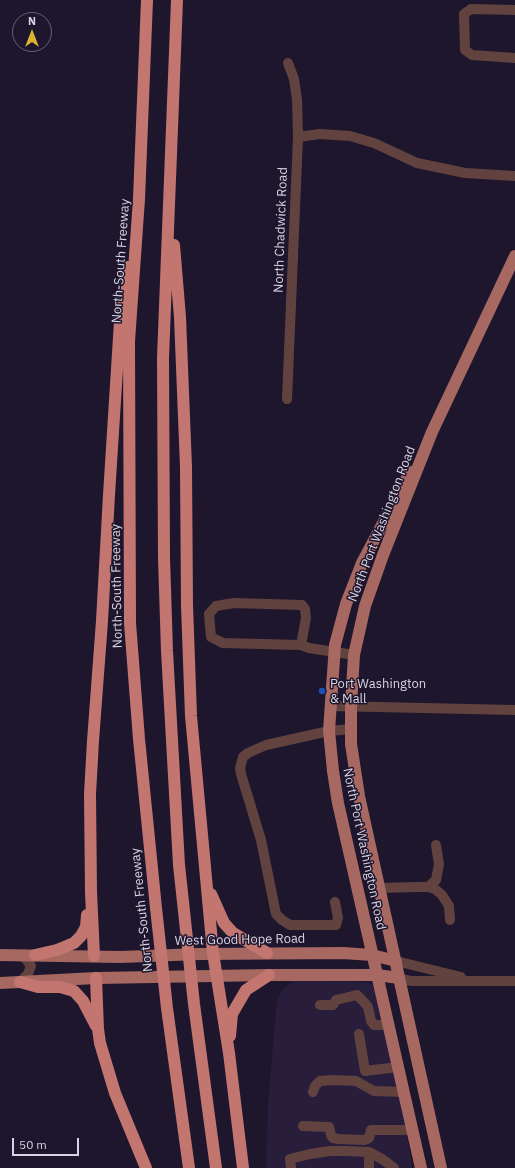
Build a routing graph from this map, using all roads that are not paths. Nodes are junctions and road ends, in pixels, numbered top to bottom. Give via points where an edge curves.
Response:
1 (147, 0) edge
2 (177, 0) edge
3 (515, 10) edge
4 (515, 58) edge
5 (288, 63) dead end
6 (298, 137) junction
7 (515, 176) edge
8 (170, 192) junction
9 (139, 199) junction
10 (515, 256) edge
11 (287, 399) dead end
12 (432, 432) junction
13 (301, 645) junction
14 (334, 652) junction
15 (354, 655) junction
16 (330, 706) junction
17 (350, 706) junction
18 (515, 710) edge
19 (351, 729) junction
20 (329, 731) junction
21 (369, 843) junction
22 (436, 845) dead end
23 (348, 848) junction
24 (206, 882) junction
25 (428, 887) junction
26 (379, 888) junction
27 (91, 892) junction
28 (358, 892) junction
29 (335, 902) dead end
30 (450, 920) dead end
31 (267, 953) junction
32 (213, 954) junction
33 (0, 955) edge
34 (29, 955) junction
35 (372, 955) junction
36 (94, 956) junction
37 (396, 961) junction
38 (269, 975) junction
39 (376, 975) junction
40 (216, 976) junction
41 (96, 978) junction
42 (400, 978) junction
43 (476, 981) junction
44 (515, 981) edge
45 (0, 982) edge
46 (20, 982) junction
47 (320, 1005) dead end
48 (388, 1025) junction
49 (98, 1029) junction
50 (359, 1034) dead end
51 (229, 1053) junction
52 (398, 1067) junction
53 (313, 1092) dead end
54 (403, 1092) junction
55 (303, 1126) dead end
56 (412, 1130) junction
57 (369, 1152) junction
58 (146, 1168) edge
59 (189, 1168) edge
60 (216, 1168) edge
61 (243, 1168) edge
62 (291, 1168) edge
63 (369, 1168) edge
64 (394, 1168) edge
65 (420, 1168) edge
66 (441, 1168) edge

1 - 9 highway, North-South Freeway
2 - 8 highway
3 - 4 street via 471,9 464,14 464,50 472,55
5 - 6 street, North Chadwick Road via 294,79 297,100
6 - 7 street via 320,134 350,136 417,163 465,173
6 - 11 street, North Chadwick Road
8 - 24 highway via 180,317 191,716
8 - 60 highway via 163,358 167,651 179,865
9 - 27 highway via 121,306 92,741
9 - 59 highway, North-South Freeway via 129,341 130,623 156,908
10 - 12 main road, North Port Washington Road
12 - 14 main road, North Port Washington Road via 362,563 346,604
12 - 15 main road, North Port Washington Road via 364,606
13 - 13 street via 223,643 211,637 209,614 216,606 234,603 302,605 306,618
13 - 14 street
14 - 15 street
14 - 16 main road, North Port Washington Road
15 - 17 main road, North Port Washington Road
16 - 17 street
16 - 20 main road, North Port Washington Road
17 - 18 street
17 - 19 main road, North Port Washington Road
19 - 20 street
19 - 21 main road, North Port Washington Road via 359,796
20 - 23 main road, North Port Washington Road via 337,796
20 - 29 street via 266,745 243,757 240,768 261,840 276,914 290,925 336,925 338,918
21 - 23 main road
21 - 26 main road, North Port Washington Road
22 - 25 street via 439,864 436,880
23 - 28 main road, North Port Washington Road
24 - 31 highway via 224,923 233,933
24 - 32 highway
25 - 26 street
25 - 30 street via 436,889 442,895 449,906
26 - 28 main road
26 - 37 main road, North Port Washington Road
27 - 34 highway via 86,927 81,936 74,943 58,950
27 - 36 highway
28 - 35 main road, North Port Washington Road
31 - 32 main road, West Good Hope Road
31 - 35 main road, West Good Hope Road
32 - 36 main road, West Good Hope Road
32 - 40 highway
33 - 34 main road, West Good Hope Road
34 - 36 main road, West Good Hope Road
34 - 46 street via 28,974
35 - 37 main road, West Good Hope Road
35 - 39 main road, North Port Washington Road
36 - 41 main road
37 - 42 main road, North Port Washington Road
37 - 43 street, West Good Hope Road
38 - 39 main road, West Good Hope Road
38 - 40 main road, West Good Hope Road
38 - 51 highway via 246,990 232,1014
39 - 42 main road, West Good Hope Road
39 - 48 main road, North Port Washington Road
40 - 41 main road, West Good Hope Road
40 - 51 highway
41 - 46 main road, West Good Hope Road
41 - 49 highway
42 - 43 street, West Good Hope Road
42 - 66 main road, North Port Washington Road
43 - 44 street, West Good Hope Road
45 - 46 main road, West Good Hope Road
46 - 49 highway via 74,991 83,1001
47 - 48 street via 333,1005 336,1000 357,996 368,1007 374,1025
48 - 52 main road, North Port Washington Road
49 - 58 highway via 115,1093
50 - 52 street via 365,1071
51 - 61 highway
52 - 54 main road, North Port Washington Road
53 - 54 street via 320,1081 333,1080 356,1081 374,1091
54 - 56 main road, North Port Washington Road
55 - 56 street via 329,1127 333,1138 364,1140 369,1138 371,1130
56 - 65 main road, North Port Washington Road
57 - 62 street via 330,1151 290,1158
57 - 63 street
57 - 64 street

